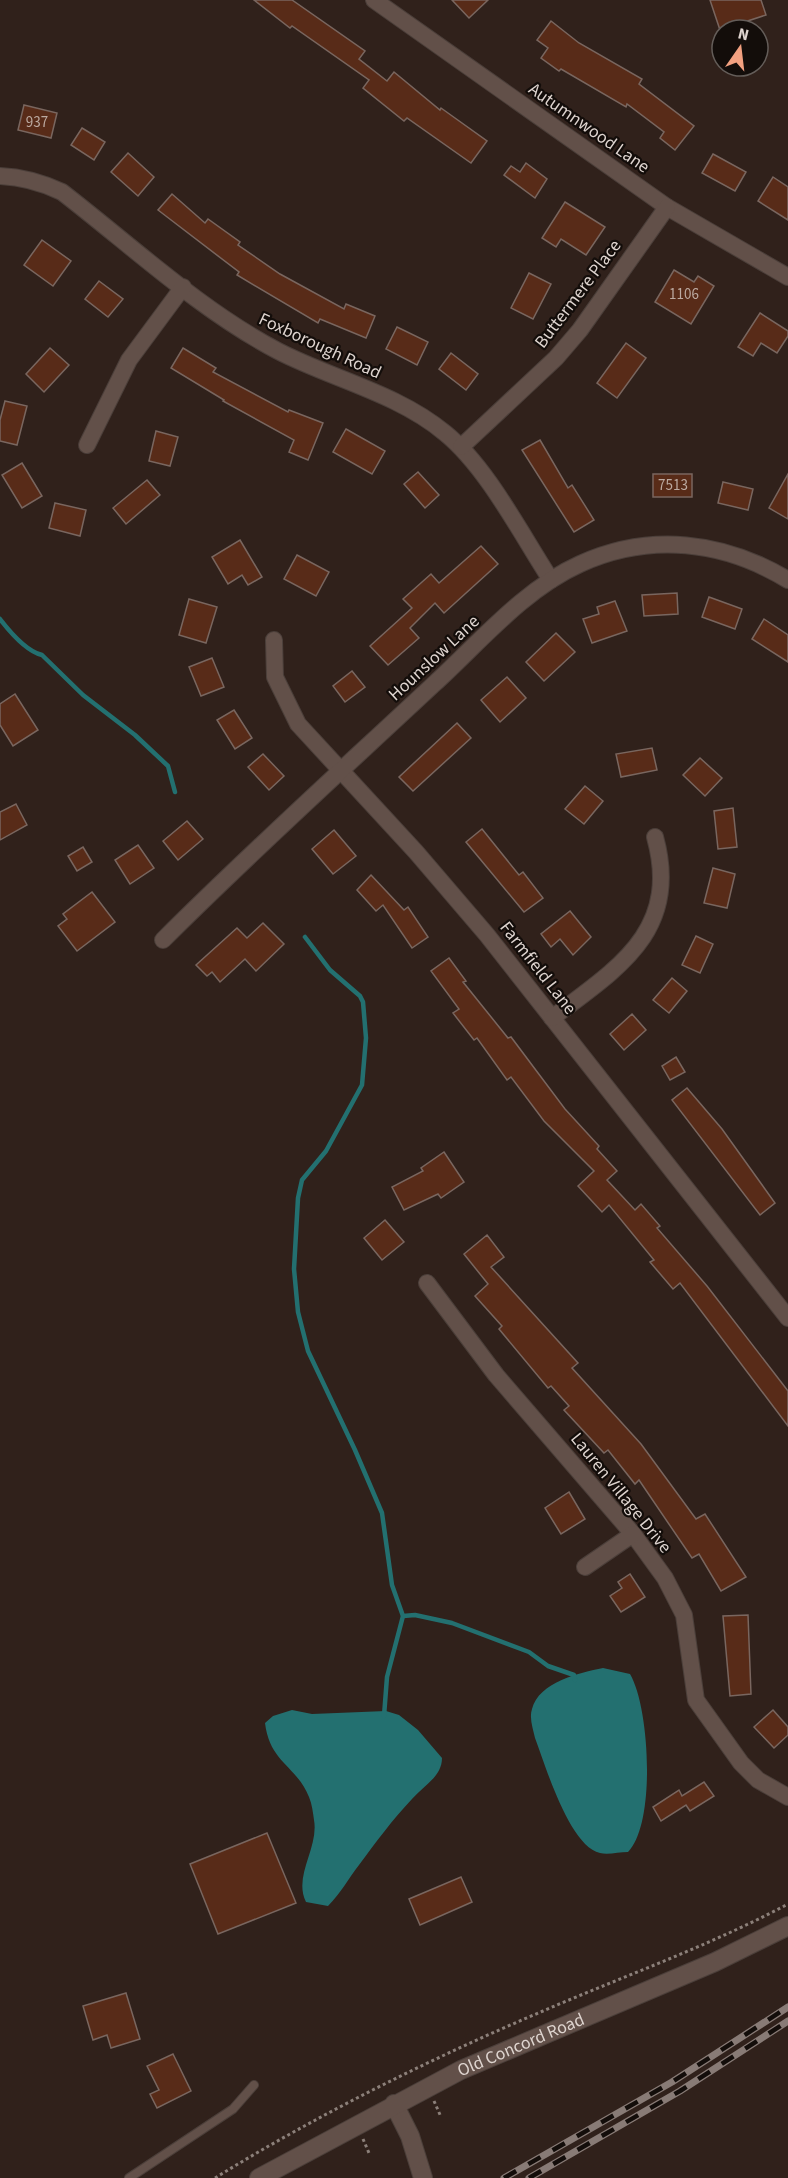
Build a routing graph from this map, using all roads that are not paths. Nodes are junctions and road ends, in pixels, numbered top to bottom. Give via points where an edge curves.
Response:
1 (374, 0) edge
2 (0, 176) edge
3 (667, 207) junction
4 (788, 277) edge
5 (183, 286) junction
6 (87, 445) dead end
7 (461, 447) junction
8 (551, 580) junction
9 (788, 580) edge
10 (274, 640) dead end
11 (340, 771) junction
12 (656, 837) dead end
13 (163, 940) dead end
14 (552, 1018) junction
15 (427, 1283) dead end
16 (788, 1318) edge
17 (633, 1534) junction
18 (585, 1567) dead end
19 (788, 1797) edge
20 (788, 1926) edge
21 (254, 2085) dead end
22 (394, 2104) junction
23 (420, 2171) edge
24 (129, 2178) edge
25 (259, 2178) edge

1 - 3 street, Autumnwood Lane
2 - 5 street, Foxborough Road via 43,182 62,192
3 - 4 street, Autumnwood Lane
3 - 7 street, Buttermere Place via 556,358
5 - 6 street via 129,360
5 - 7 street, Foxborough Road via 237,327 324,373 407,407
7 - 8 street, Foxborough Road
8 - 9 street, Hounslow Lane via 610,553 664,543 718,550 749,559
8 - 11 street, Hounslow Lane
10 - 11 street, Farmfield Lane via 275,677 291,712
11 - 13 street, Hounslow Lane
11 - 14 street, Farmfield Lane via 446,886
12 - 14 street via 662,887 651,927 621,966
14 - 16 street, Farmfield Lane
15 - 17 street, Lauren Village Drive via 496,1375
17 - 18 street
17 - 19 street, Lauren Village Drive via 665,1578 684,1615 696,1700 741,1763 758,1780
20 - 22 street, Old Concord Road via 715,1962 461,2070
21 - 24 lane via 233,2109
22 - 23 street via 410,2136
22 - 25 street, Old Concord Road

